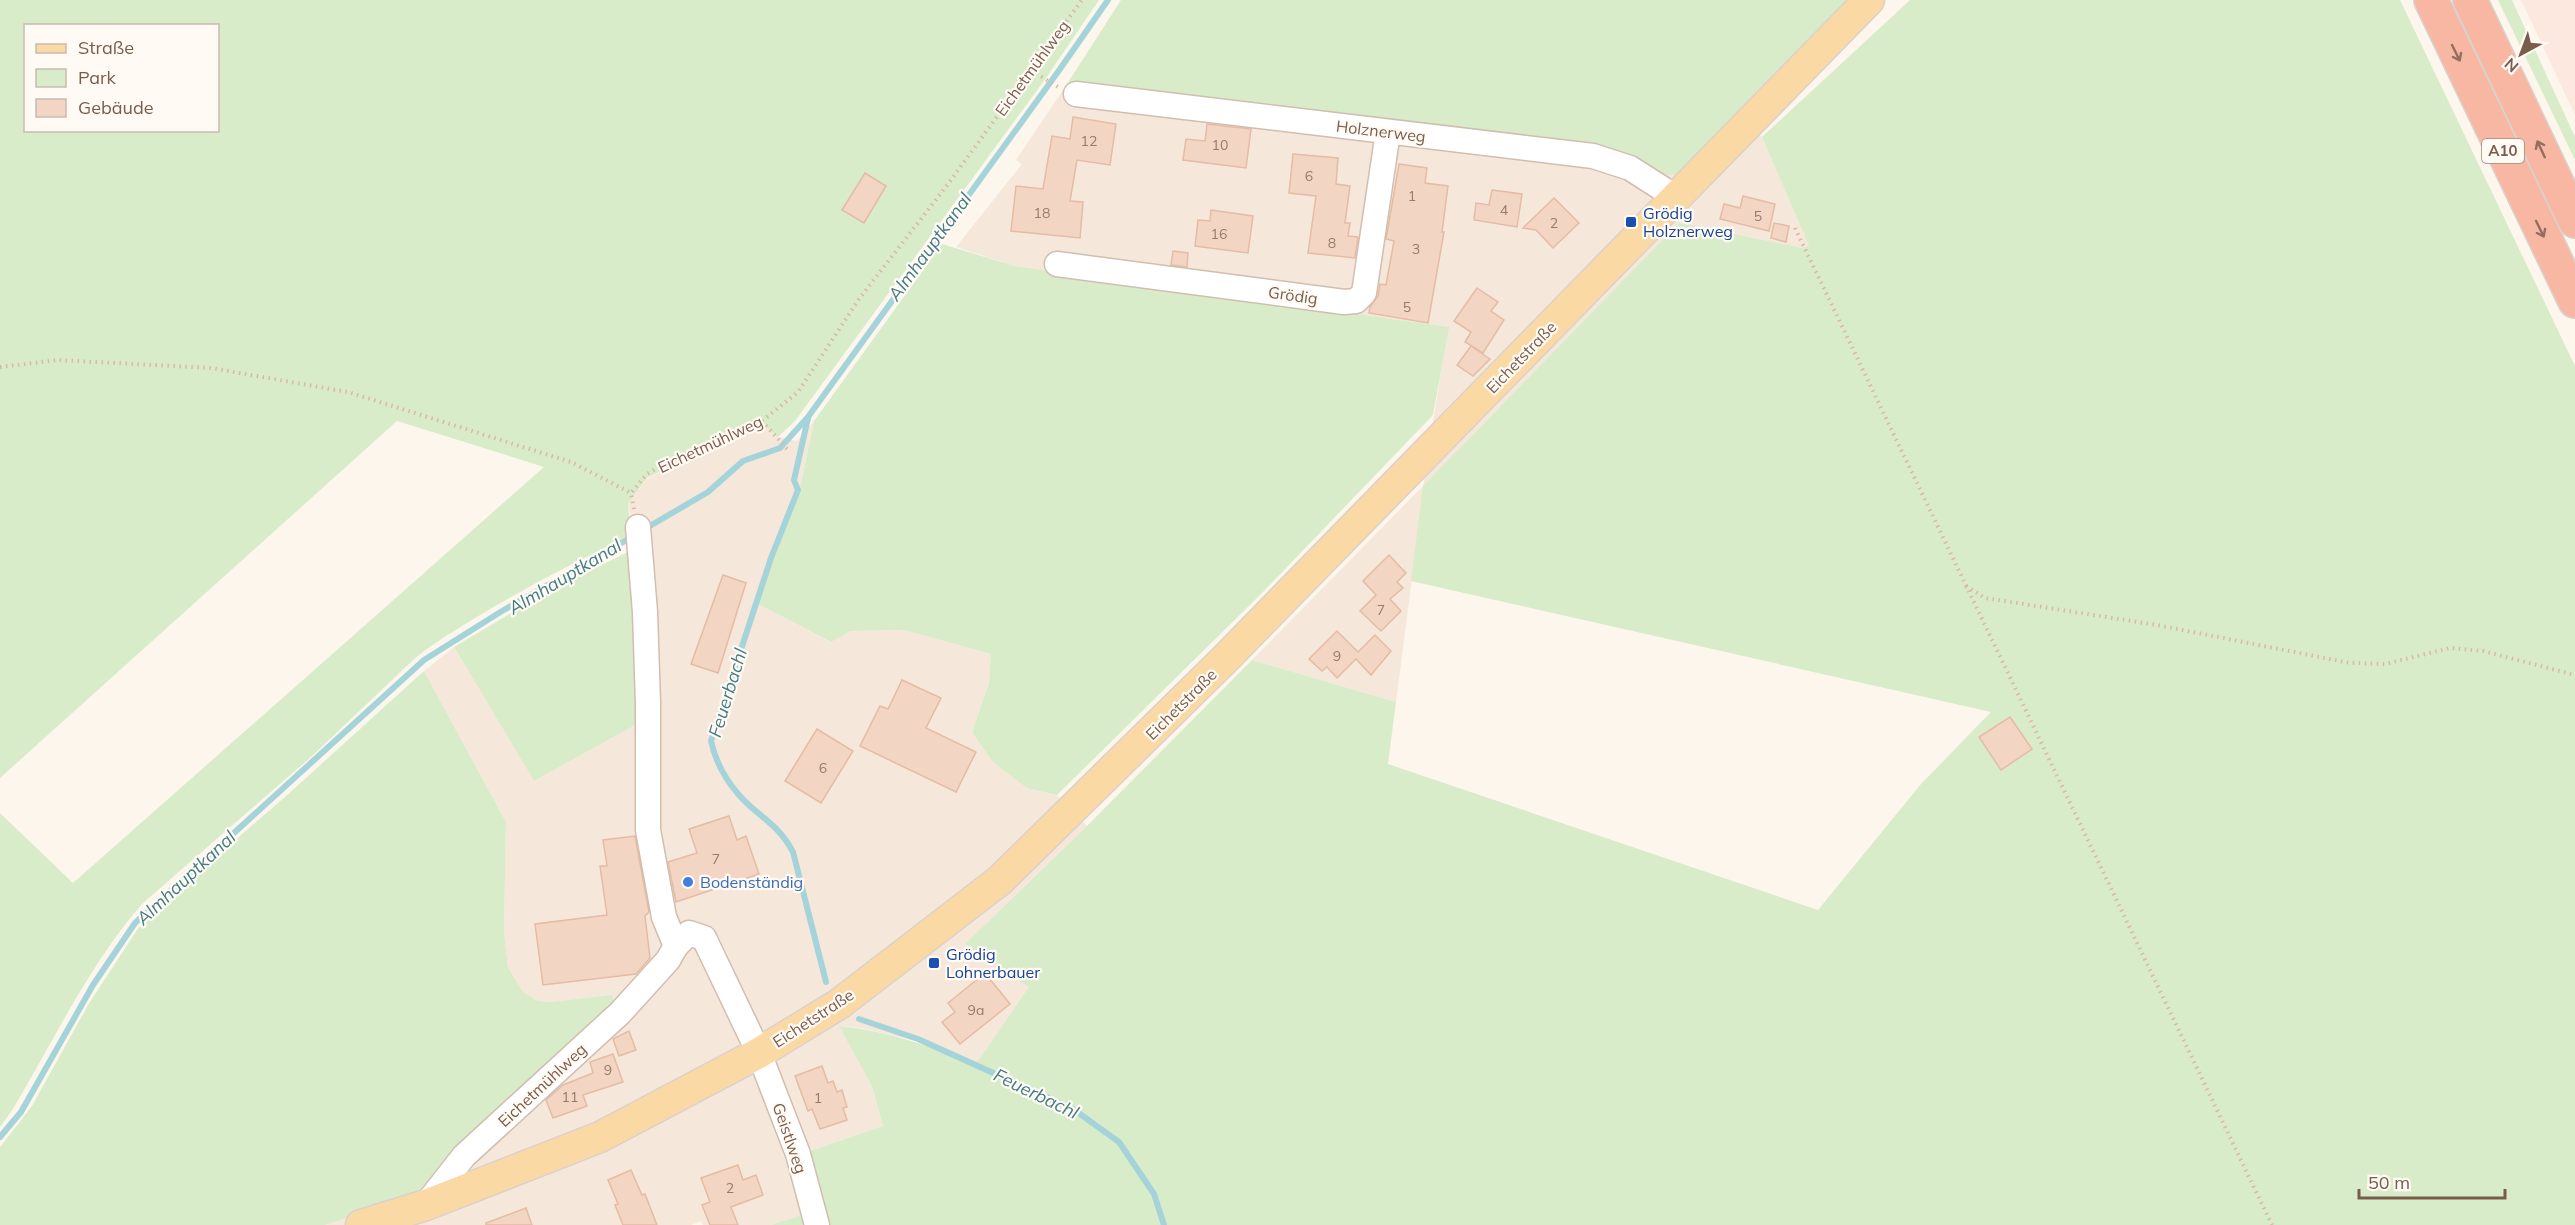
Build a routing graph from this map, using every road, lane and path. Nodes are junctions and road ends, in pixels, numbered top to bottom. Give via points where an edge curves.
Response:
1 (1082, 0) edge
2 (1869, 0) edge
3 (2431, 0) edge
4 (2470, 0) edge
5 (1031, 70) junction
6 (1071, 93) joint
7 (1388, 132) junction
8 (1677, 198) junction
9 (2575, 221) edge
10 (1795, 228) dead end
11 (1057, 264) dead end
12 (2575, 301) edge
13 (0, 367) edge
14 (762, 421) junction
15 (788, 449) dead end
16 (631, 493) junction
17 (639, 536) joint
18 (1965, 586) junction
19 (2575, 675) edge
20 (676, 946) junction
21 (759, 1053) junction
22 (417, 1215) edge
23 (361, 1225) edge
24 (817, 1225) edge
25 (2272, 1225) edge

1 - 5 path, Eichetmühlweg
2 - 8 main road, Eichetstraße
3 -> 12 highway, A10
9 -> 4 highway, A10
5 - 6 path
5 - 14 path, Eichetmühlweg via 859,299 798,392
6 - 7 street, Holznerweg
7 - 8 street, Holznerweg via 1593,156 1630,168
7 - 11 street, Grödig via 1364,293 1356,301
8 - 21 main road, Eichetstraße via 1160,725 999,881 839,1004
10 - 18 path
13 - 16 path via 58,360 212,368 280,378 348,392 571,462
14 - 15 path
14 - 16 path, Eichetmühlweg via 673,459 647,474
16 - 17 path
17 - 20 street via 648,691 648,830 664,917
18 - 19 path via 1985,598 2157,625 2350,663 2385,664 2450,648 2483,651
18 - 25 path
20 - 21 street via 689,933 704,938
20 - 22 street, Eichetmühlweg via 620,1013 465,1156
21 - 22 main road, Eichetstraße via 600,1137
21 - 24 street, Geistlweg via 798,1154
22 - 23 main road, Eichetstraße

